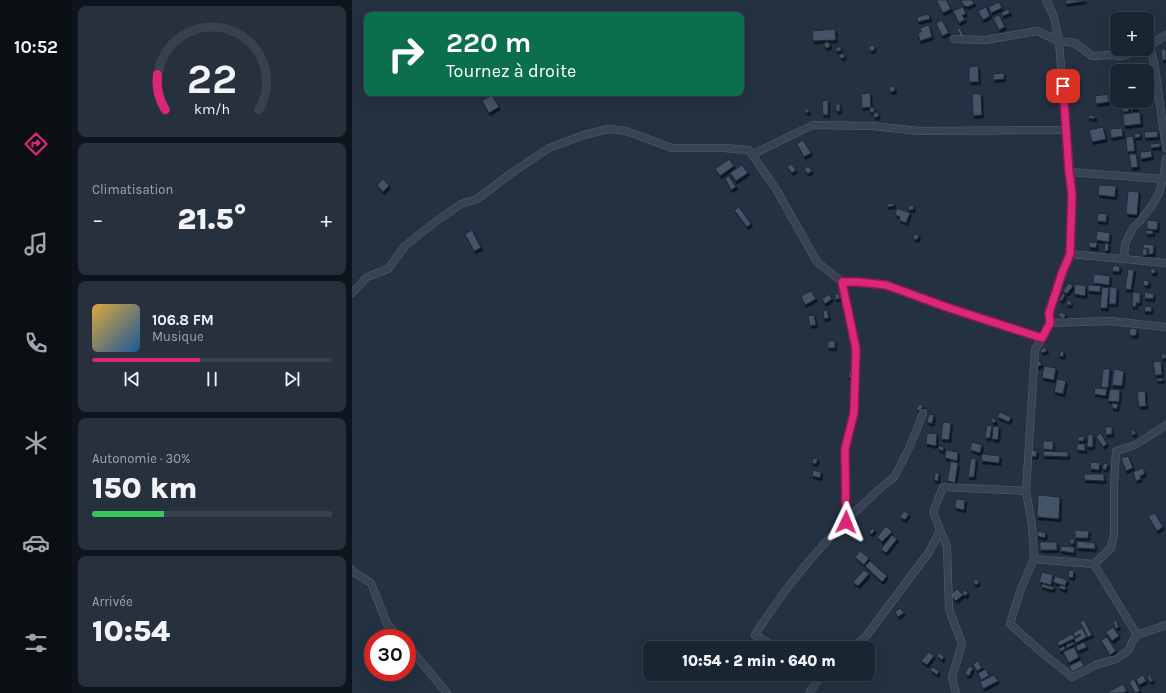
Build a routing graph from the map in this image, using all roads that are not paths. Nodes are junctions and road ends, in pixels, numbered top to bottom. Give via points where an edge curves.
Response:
1 (1046, 0) edge
2 (1166, 35) edge
3 (954, 39) dead end
4 (1059, 41) junction
5 (1154, 42) edge
6 (1110, 55) edge
7 (1151, 56) edge
8 (1164, 110) edge
9 (1066, 130) junction
10 (1166, 148) edge
11 (753, 154) junction
12 (1166, 159) edge
13 (1069, 172) junction
14 (1163, 179) junction
15 (1070, 254) junction
16 (1124, 259) junction
17 (1166, 262) edge
18 (842, 282) junction
19 (352, 293) edge
20 (1050, 323) junction
21 (1166, 327) edge
22 (1042, 338) junction
23 (923, 413) dead end
24 (1166, 425) edge
25 (1026, 491) junction
26 (846, 522) junction
27 (940, 531) junction
28 (1034, 559) junction
29 (1094, 564) junction
30 (352, 570) edge
31 (1166, 625) edge
32 (392, 629) edge
33 (1137, 635) junction
34 (766, 641) edge
35 (860, 641) edge
36 (416, 656) edge
37 (815, 681) edge
38 (448, 693) edge
39 (808, 693) edge
40 (956, 693) edge

1 - 4 street via 1054,17
2 - 5 street
3 - 4 street via 986,40 1037,31
4 - 6 street via 1075,43 1092,56
4 - 9 street
7 - 8 street
8 - 10 street
9 - 11 street via 920,131 872,126 813,125
9 - 13 street
11 - 18 street via 818,262
11 - 19 street via 749,150 672,148 626,130 608,129 584,135 549,148 477,199 461,204 405,246 388,270 367,277
12 - 14 street
13 - 14 street
13 - 15 street via 1072,193
14 - 16 street via 1151,207 1133,228 1125,244
15 - 16 street
15 - 20 street via 1049,313
16 - 17 street
18 - 22 street via 886,285
18 - 26 street via 856,349 854,413 845,449
20 - 21 street via 1110,321
20 - 22 street
22 - 25 street via 1035,350
23 - 26 street via 893,479
24 - 29 street via 1135,444 1116,451 1114,535 1111,548
25 - 27 street via 943,487 933,512
25 - 28 street
26 - 34 street via 790,584 756,635
27 - 35 street via 929,552 872,629
27 - 40 street via 947,547 949,609 962,644 952,677
28 - 29 street
28 - 33 street via 1020,591 1010,624 1072,678 1096,665 1116,659 1129,650
29 - 33 street
30 - 32 street via 371,583 387,624
31 - 33 street
36 - 38 street
37 - 39 street

